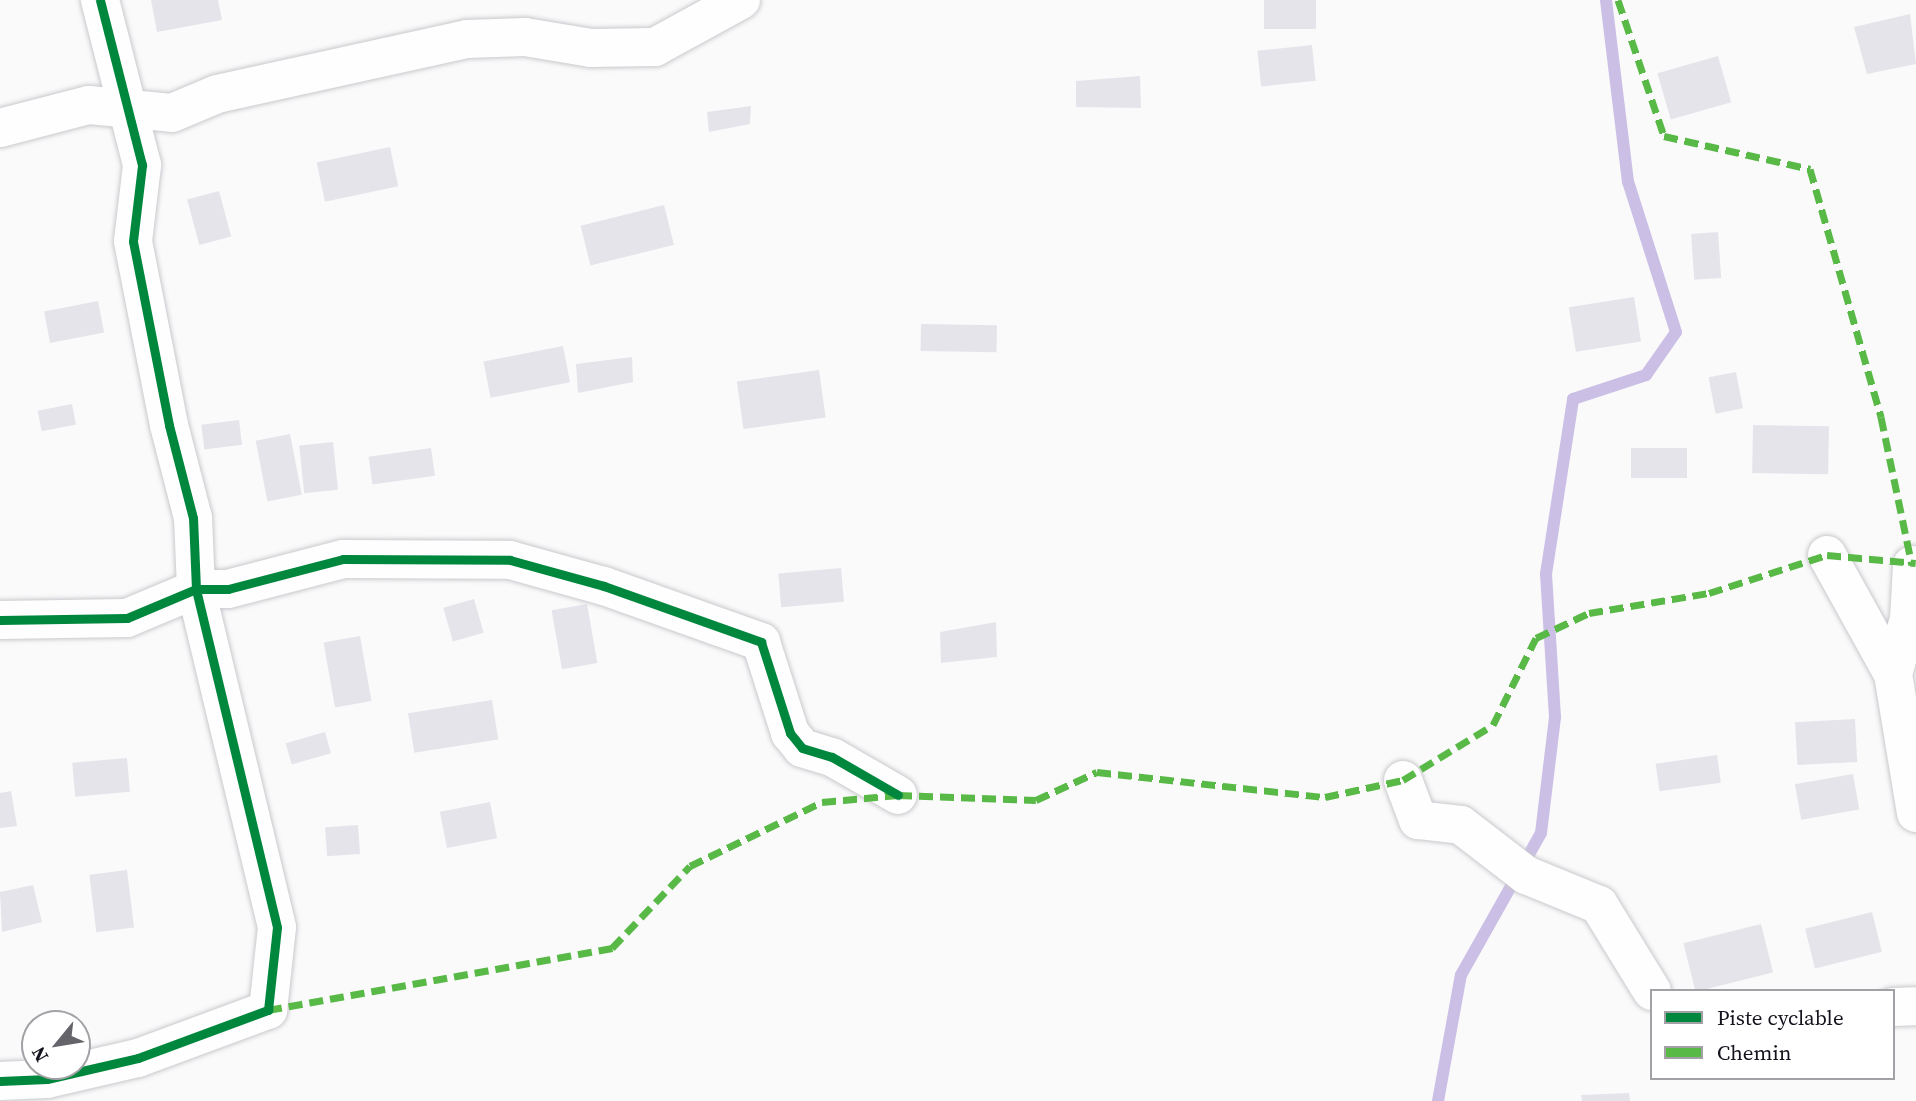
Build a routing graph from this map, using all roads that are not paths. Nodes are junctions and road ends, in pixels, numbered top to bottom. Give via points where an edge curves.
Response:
1 (100, 0) edge
2 (741, 0) edge
3 (124, 105) junction
4 (0, 128) edge
5 (1827, 555) dead end
6 (1912, 565) dead end
7 (196, 589) junction
8 (0, 620) edge
9 (1893, 674) junction
10 (1403, 780) dead end
11 (898, 795) dead end
12 (1916, 813) edge
13 (1651, 989) edge
14 (1916, 1006) edge
15 (1895, 1007) edge
16 (0, 1082) edge
17 (57, 1090) edge

1 - 3 street
2 - 3 street via 655,47 591,48 525,37 467,39 217,94 172,113
3 - 4 street via 89,105
3 - 7 street via 142,164 133,242 169,425 193,517
5 - 9 street
6 - 9 street via 1909,619
7 - 8 street via 120,619
7 - 11 street via 228,589 343,559 412,555 510,560 604,586 761,642 790,733 802,748 832,757
7 - 17 street via 277,927 268,1010
9 - 12 street
10 - 13 street via 1418,820 1461,825 1516,869 1600,905
14 - 15 street
16 - 17 street

